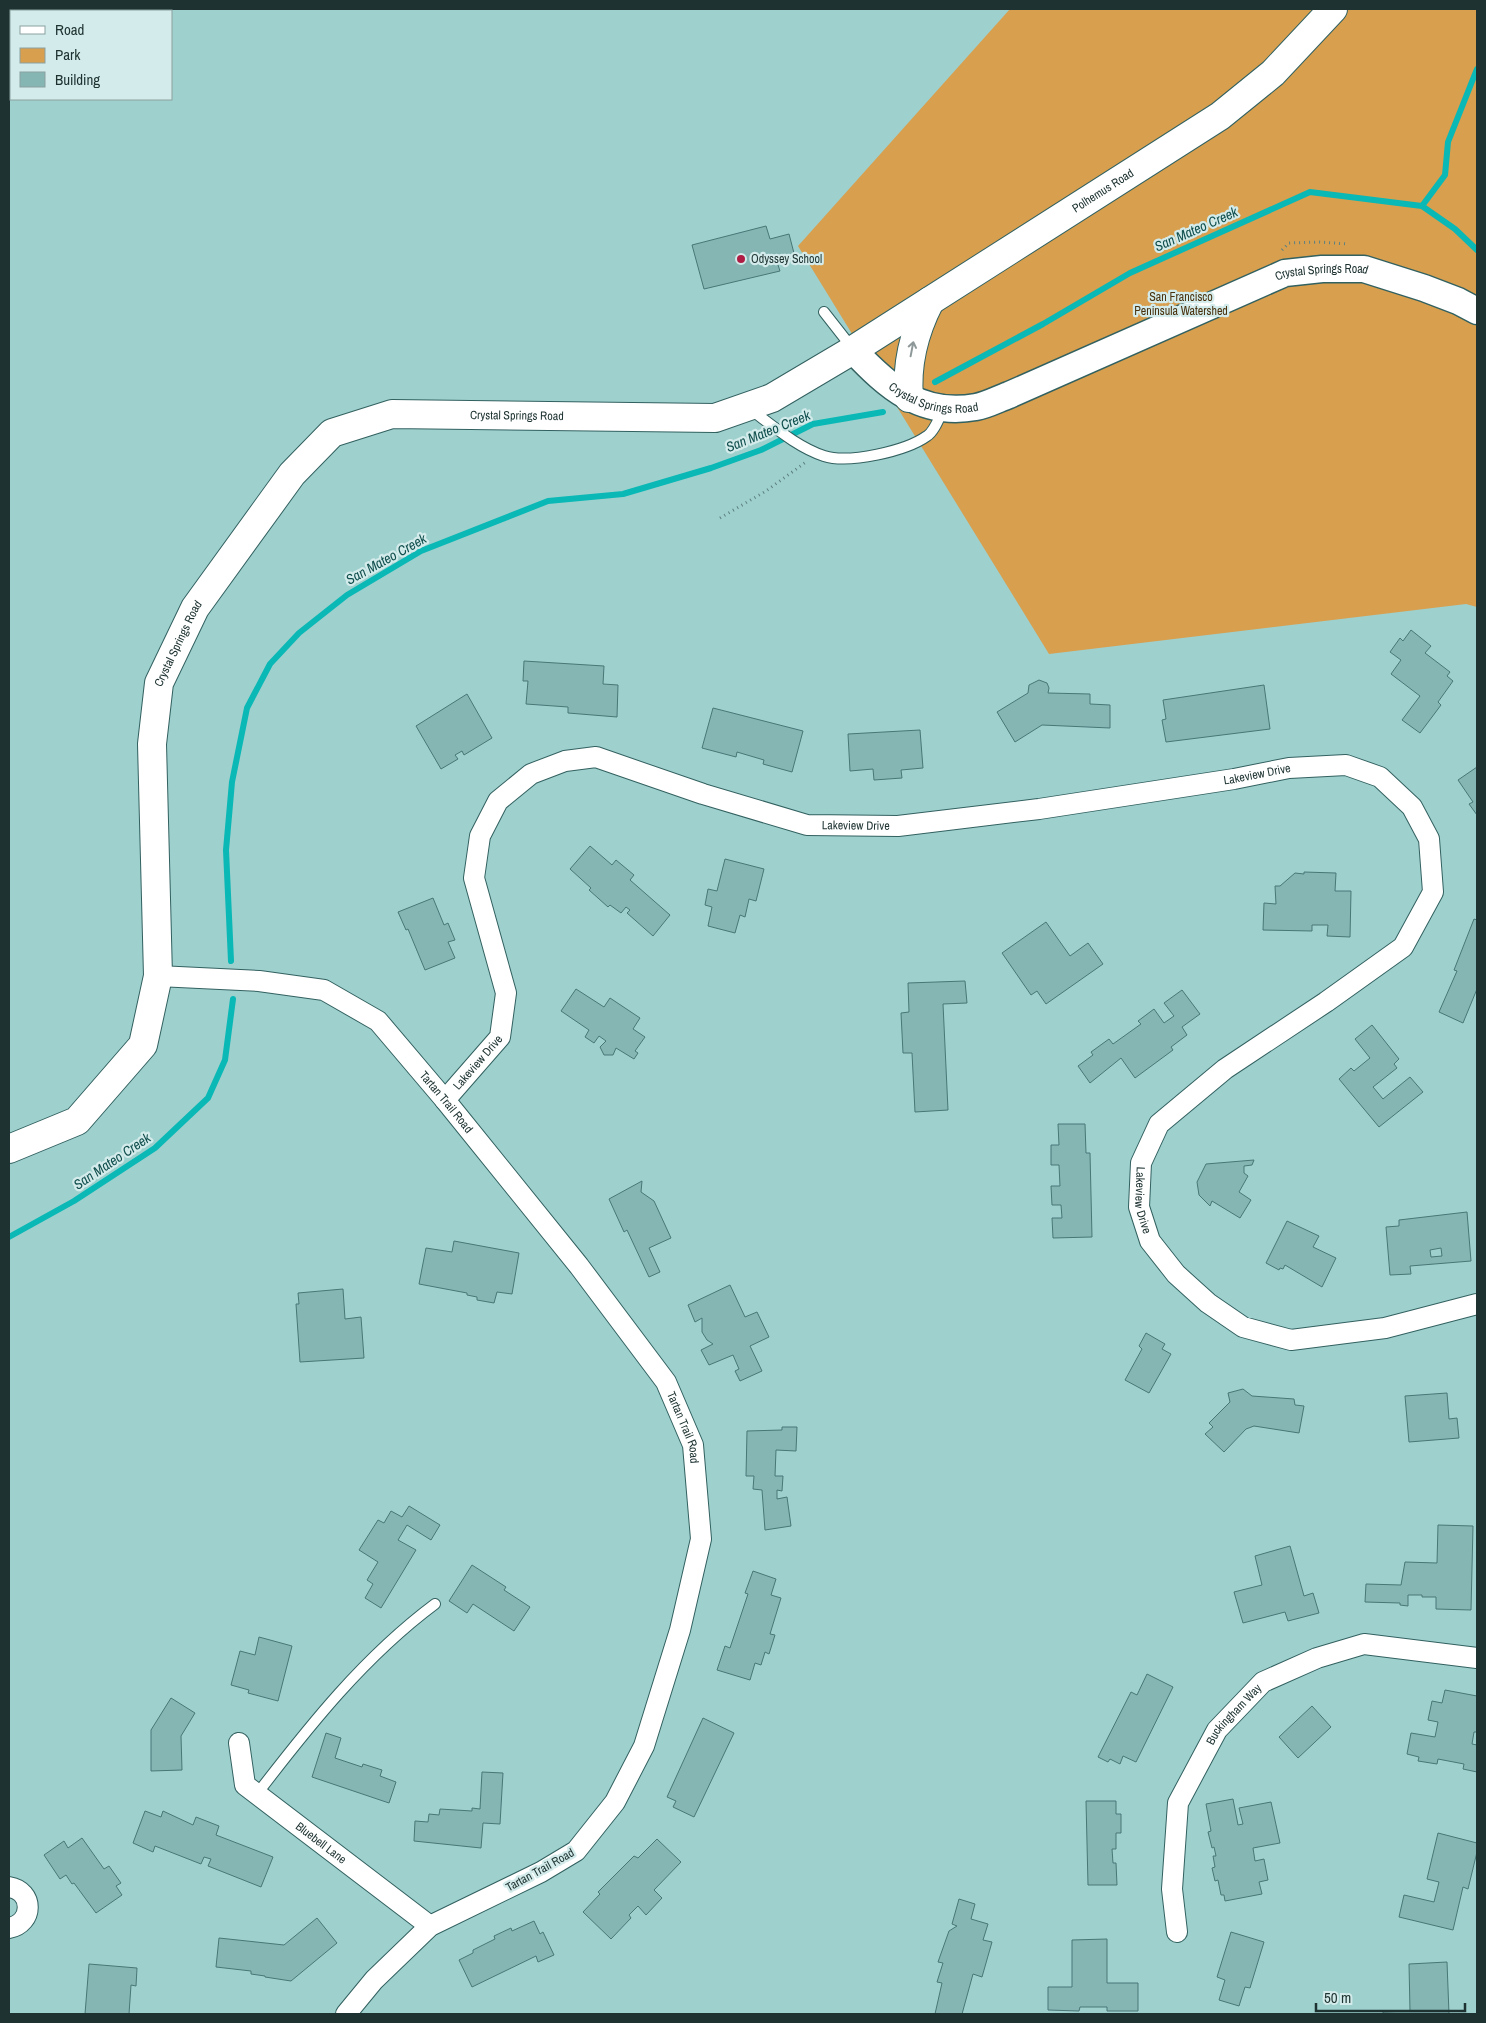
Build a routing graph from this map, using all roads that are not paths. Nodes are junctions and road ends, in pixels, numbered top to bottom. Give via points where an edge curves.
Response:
1 (1333, 9) edge
2 (930, 301) junction
3 (1477, 310) edge
4 (824, 312) dead end
5 (853, 350) junction
6 (909, 398) junction
7 (747, 407) junction
8 (944, 410) junction
9 (158, 976) junction
10 (445, 1100) junction
11 (9, 1149) edge
12 (1477, 1304) edge
13 (435, 1604) dead end
14 (1477, 1658) edge
15 (239, 1743) dead end
16 (257, 1794) junction
17 (9, 1887) edge
18 (430, 1926) junction
19 (9, 1928) edge
20 (1177, 1932) dead end
21 (346, 2014) edge

1 - 2 main road, Polhemus Road via 1273,73 1220,116
2 - 5 main road, Polhemus Road
6 -> 2 main road via 911,348
3 - 8 street, Crystal Springs Road via 1424,288 1364,269 1285,273 1009,395 977,407
4 - 5 lane
5 - 6 street, Crystal Springs Road via 882,379
5 - 7 main road, Crystal Springs Road via 772,398
6 - 8 street, Crystal Springs Road
7 - 8 lane via 802,446 825,456 848,459 908,446 929,435
7 - 9 main road, Crystal Springs Road via 715,418 392,414 332,433 292,474 195,608 159,683 152,744
9 - 10 street, Tartan Trail Road via 259,981 324,990 378,1021
9 - 11 main road, Crystal Springs Road via 143,1045 137,1052 77,1121
10 - 12 street, Lakeview Drive via 500,1037 506,992 474,878 480,836 498,801 531,774 565,761 596,757 807,825 898,826 1039,809 1289,768 1346,765 1380,777 1412,807 1429,839 1434,892 1403,947 1225,1069 1159,1124 1141,1163 1139,1206 1150,1241 1176,1274 1208,1303 1243,1327 1291,1340 1385,1328
10 - 18 street, Tartan Trail Road via 579,1266 666,1382 693,1445 701,1539 680,1630 644,1746 615,1802 576,1851 541,1872
13 - 16 lane via 405,1627 344,1686
14 - 20 street, Buckingham Way via 1364,1644 1317,1658 1263,1682 1217,1730 1178,1803 1172,1889
15 - 16 street, Bluebell Lane via 244,1785
16 - 18 street, Bluebell Lane
17 - 19 street via 22,1892 28,1907 22,1922
18 - 21 street, Tartan Trail Road via 374,1980

